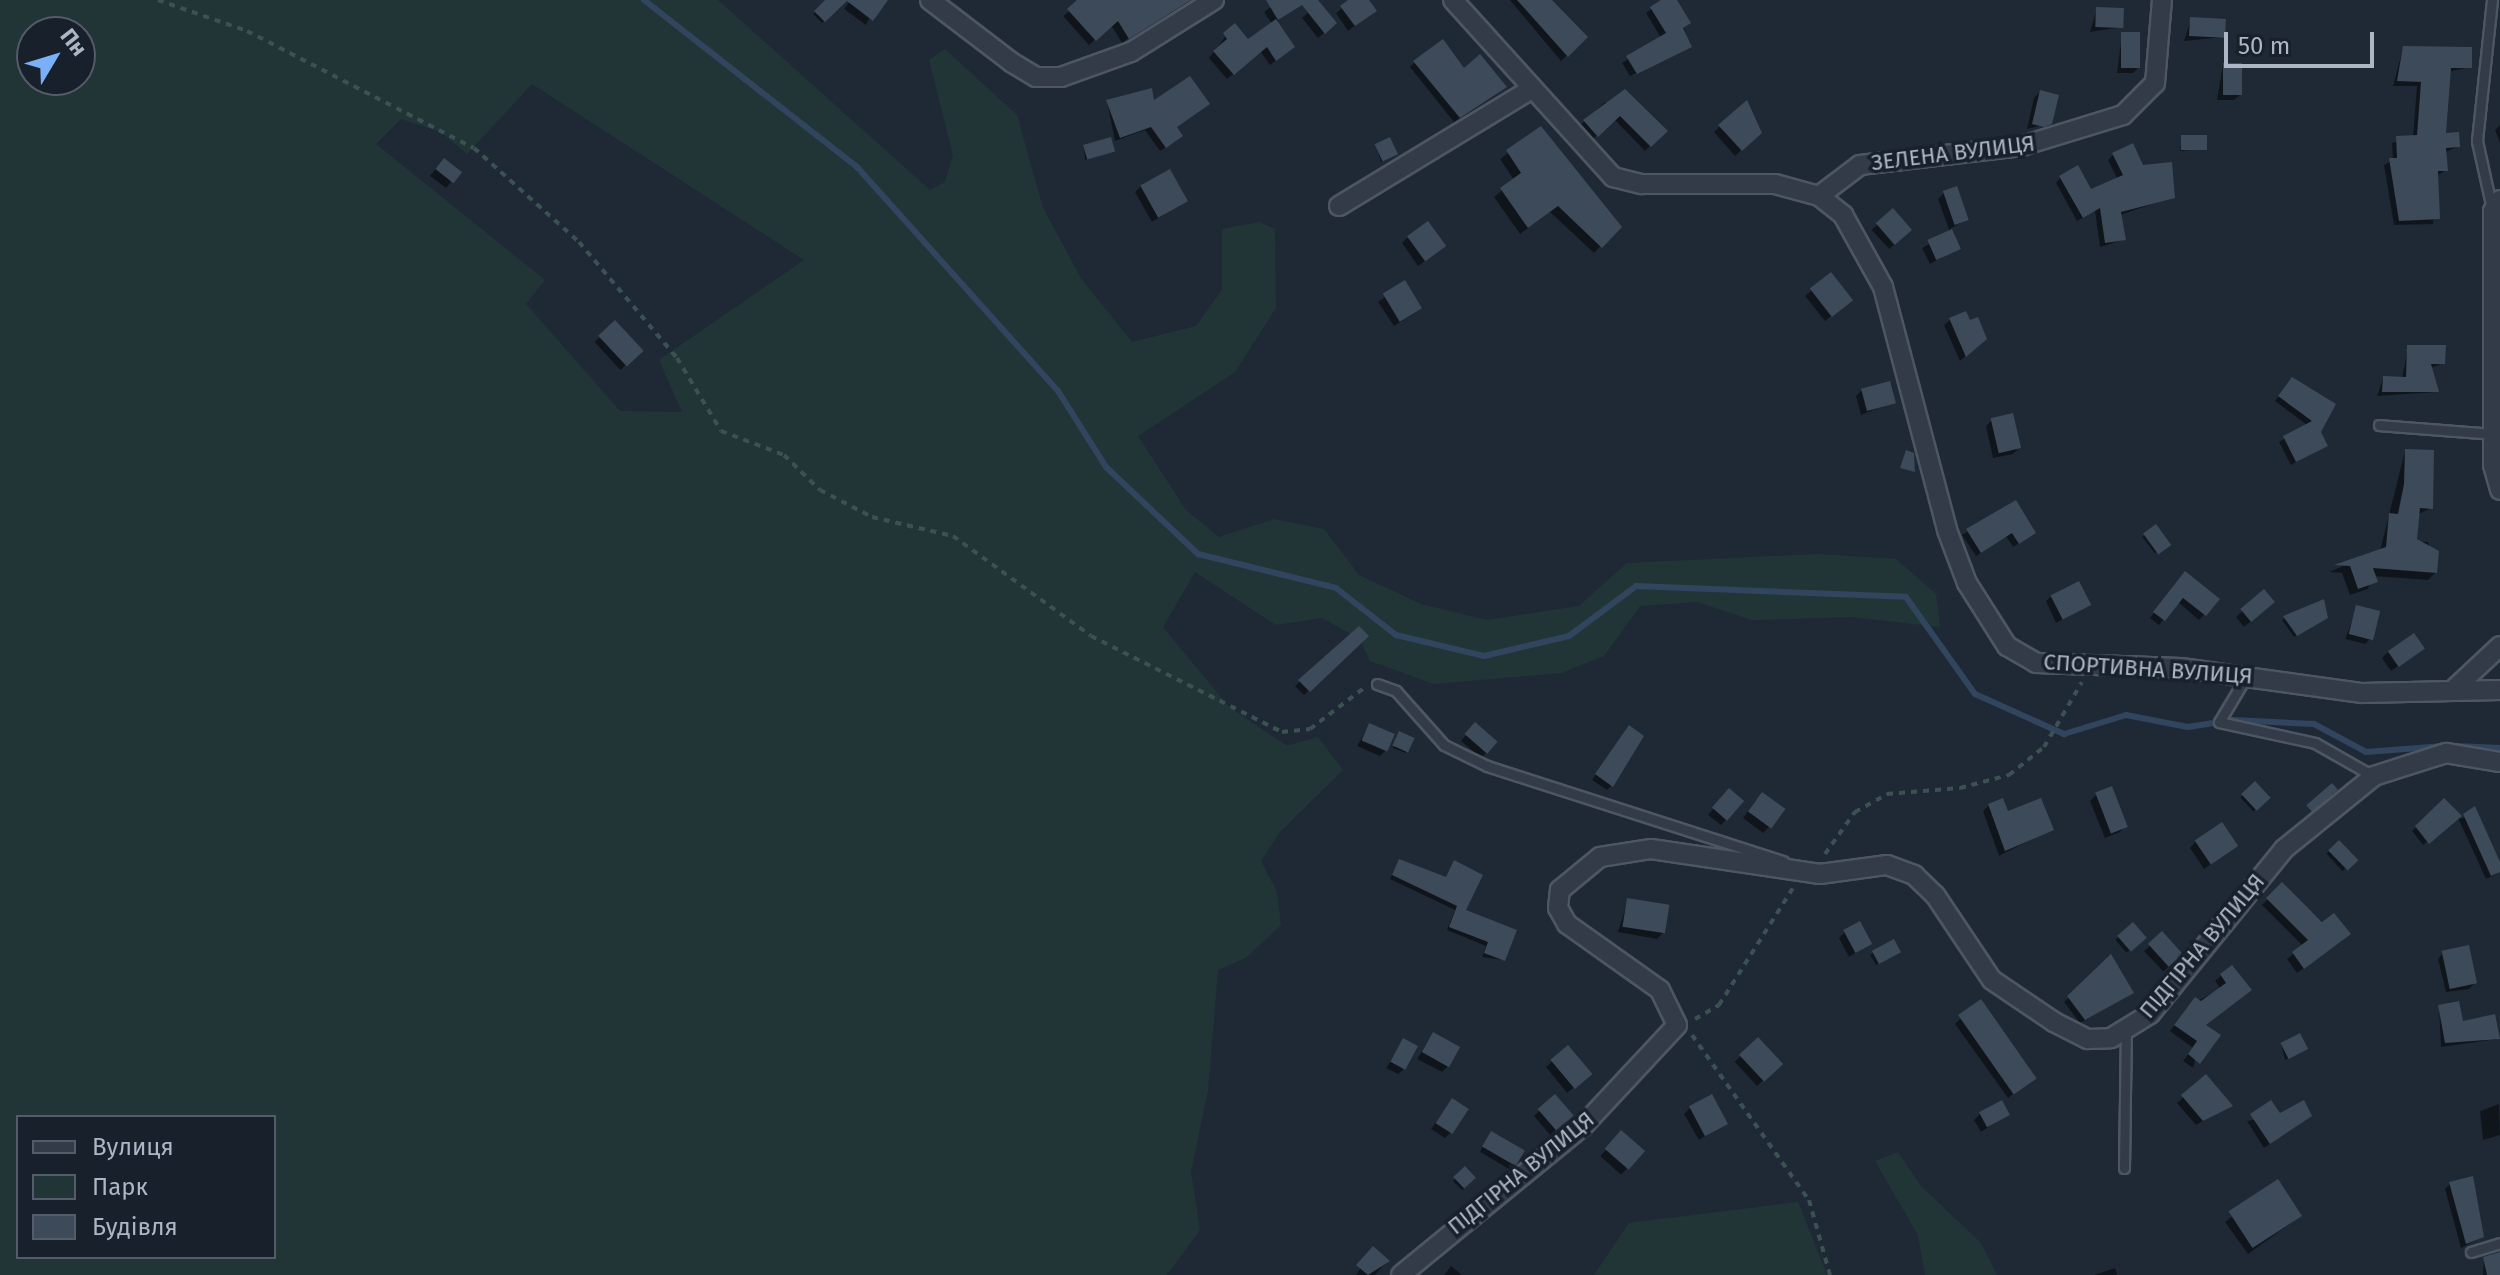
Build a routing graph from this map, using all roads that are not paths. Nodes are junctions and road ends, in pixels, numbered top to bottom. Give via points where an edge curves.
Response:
1 (930, 0) edge
2 (1214, 0) edge
3 (1453, 0) edge
4 (2162, 0) edge
5 (2492, 0) edge
6 (1528, 91) junction
7 (1819, 196) junction
8 (1339, 206) dead end
9 (2496, 206) edge
10 (2379, 425) dead end
11 (2493, 434) junction
12 (2500, 490) edge
13 (2500, 646) edge
14 (2248, 675) junction
15 (1377, 684) road end
16 (2500, 690) edge
17 (2452, 691) junction
18 (2500, 762) edge
19 (2374, 776) junction
20 (1812, 872) junction
21 (2126, 1032) junction
22 (2124, 1168) dead end
23 (2500, 1243) edge
24 (2471, 1252) dead end
25 (1401, 1275) edge

1 - 2 street via 1036,77 1061,77 1131,52
3 - 6 street
4 - 7 street, ЗЕЛЕНА ВУЛИЦЯ via 2155,83 2123,115 2022,146 1860,165
5 - 9 lane via 2477,141
6 - 7 street via 1613,177 1642,184 1738,180
6 - 8 street
7 - 14 street, СПОРТИВНА ВУЛИЦЯ via 1864,244 1883,287 1947,530 1967,583 2007,646 2036,663
9 - 11 street
10 - 11 lane
11 - 12 street
13 - 17 street
14 - 17 street, СПОРТИВНА ВУЛИЦЯ via 2362,693
14 - 19 lane via 2219,722 2315,743
15 - 20 lane via 1396,691 1444,745 1487,766
16 - 17 street, СПОРТИВНА ВУЛИЦЯ
18 - 19 street, ПІДГІРНА ВУЛИЦЯ via 2446,753
19 - 21 street, ПІДГІРНА ВУЛИЦЯ via 2284,849 2150,1014
20 - 21 street, ПІДГІРНА ВУЛИЦЯ via 1887,865 1914,875 1992,980 2088,1039
20 - 25 street, ПІДГІРНА ВУЛИЦЯ via 1651,849 1600,857 1560,890 1558,908 1567,924 1632,964 1660,990 1677,1025 1582,1127
21 - 22 lane
23 - 24 lane

